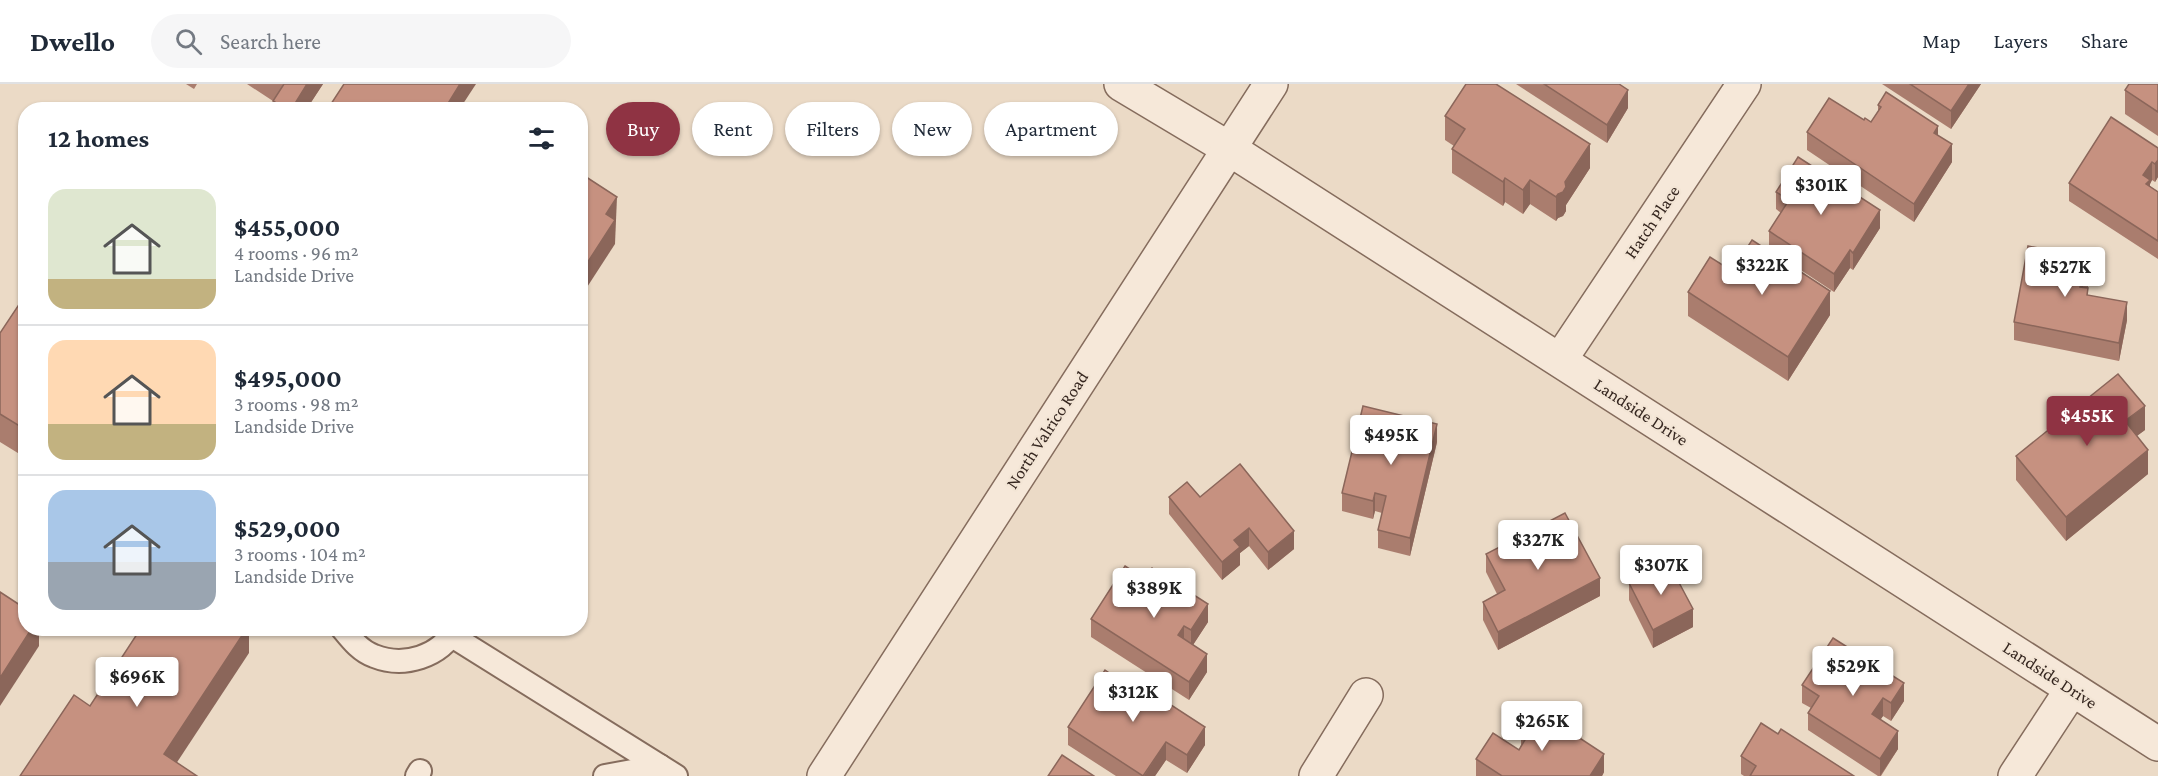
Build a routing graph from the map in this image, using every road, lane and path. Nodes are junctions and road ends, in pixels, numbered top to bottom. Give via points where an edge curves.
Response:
1 (1122, 84) edge
2 (1271, 84) edge
3 (1744, 84) edge
4 (1228, 148) junction
5 (1560, 360) junction
6 (348, 636) edge
7 (450, 636) edge
8 (460, 636) edge
9 (2072, 688) junction
10 (1366, 695) dead end
11 (2158, 744) edge
12 (668, 771) edge
13 (605, 776) edge
14 (824, 776) edge
15 (1316, 776) edge
16 (2015, 776) edge

1 - 4 street, Landside Drive
2 - 4 street, North Valrico Road
3 - 5 street, Hatch Place
4 - 5 street, Landside Drive
4 - 14 street, North Valrico Road
5 - 9 street, Landside Drive
6 - 7 lane via 373,656 394,661 416,659 436,651
8 - 12 lane
9 - 11 street, Landside Drive
9 - 16 street
10 - 15 street
12 - 13 lane

